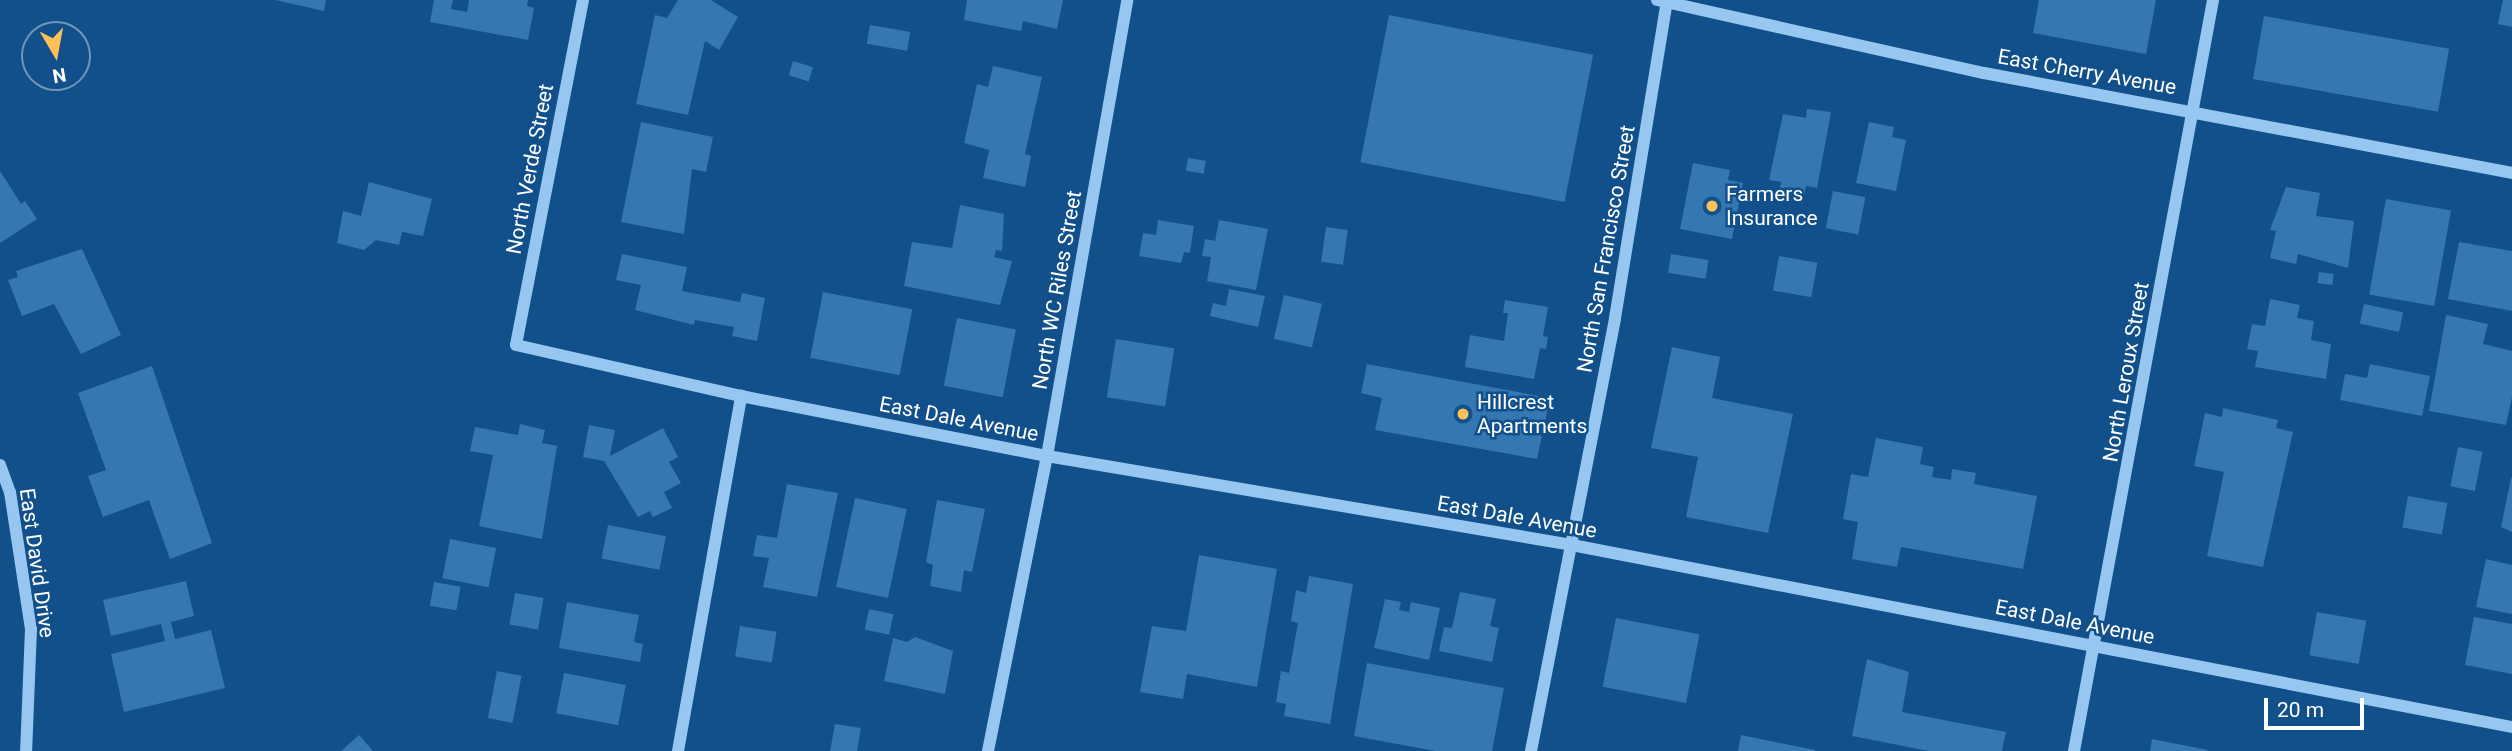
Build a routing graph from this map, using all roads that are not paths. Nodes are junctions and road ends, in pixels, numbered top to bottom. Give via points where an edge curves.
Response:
1 (583, 0) edge
2 (1127, 0) edge
3 (2213, 0) edge
4 (1664, 1) edge
5 (2192, 111) junction
6 (2512, 173) edge
7 (516, 345) joint
8 (741, 396) junction
9 (1047, 456) junction
10 (0, 465) edge
11 (1572, 545) junction
12 (2095, 645) junction
13 (2512, 727) edge
14 (26, 751) edge
15 (678, 751) edge
16 (988, 751) edge
17 (1531, 751) edge
18 (2074, 751) edge

1 - 7 street, North Verde Street
2 - 9 street, North WC Riles Street
3 - 5 street, North Leroux Street
4 - 5 street, East Cherry Avenue via 1782,31
4 - 11 street, North San Francisco Street via 1615,318
5 - 6 street, East Cherry Avenue
5 - 12 street, North Leroux Street
7 - 8 street, East Dale Avenue
8 - 9 street, East Dale Avenue
8 - 15 street
9 - 11 street, East Dale Avenue
9 - 16 street, North WC Riles Street
10 - 14 street, East David Drive via 10,492 32,629
11 - 12 street, East Dale Avenue
11 - 17 street, North San Francisco Street
12 - 13 street, East Dale Avenue
12 - 18 street, North Leroux Street

